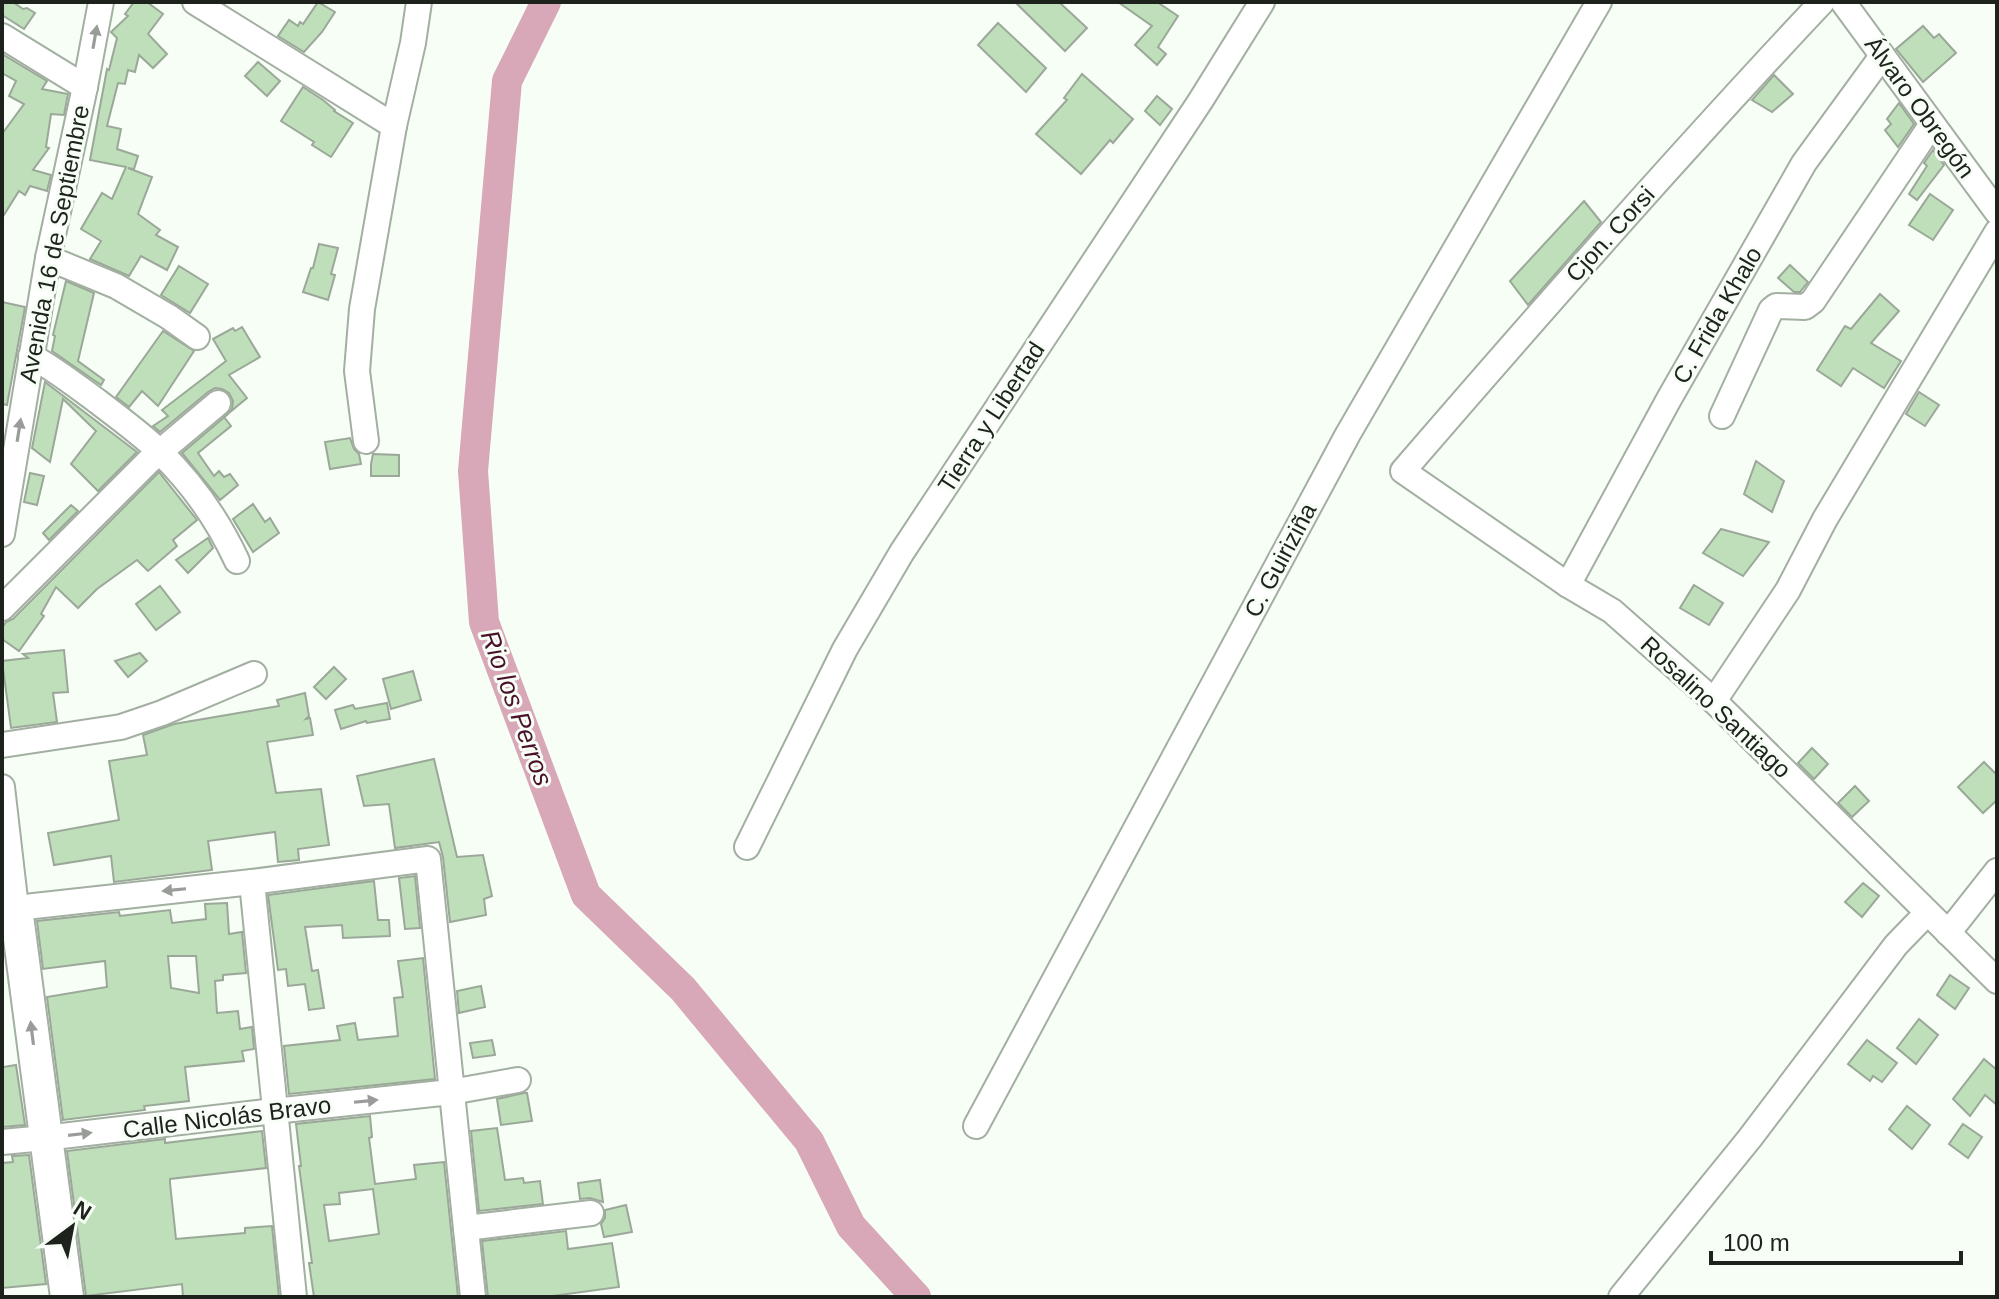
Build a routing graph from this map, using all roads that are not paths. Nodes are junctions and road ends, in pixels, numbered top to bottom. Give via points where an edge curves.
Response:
1 (101, 2) edge
2 (195, 2) edge
3 (419, 2) edge
4 (1262, 2) edge
5 (1822, 2) edge
6 (1843, 2) edge
7 (1589, 5) edge
8 (2, 36) edge
9 (1882, 56) junction
10 (85, 87) junction
11 (1932, 124) junction
12 (394, 126) junction
13 (1997, 212) edge
14 (1997, 232) edge
15 (48, 258) junction
16 (197, 337) dead end
17 (31, 356) junction
18 (218, 403) dead end
19 (1722, 416) dead end
20 (366, 441) dead end
21 (160, 452) junction
22 (1403, 471) joint
23 (2, 534) edge
24 (237, 561) dead end
25 (1568, 585) junction
26 (2, 608) edge
27 (254, 674) dead end
28 (1714, 701) junction
29 (2, 745) edge
30 (2, 787) edge
31 (747, 847) dead end
32 (1997, 871) edge
33 (252, 882) junction
34 (9, 909) edge
35 (1927, 913) junction
36 (1948, 933) junction
37 (1997, 981) edge
38 (518, 1080) dead end
39 (451, 1092) junction
40 (274, 1111) junction
41 (976, 1126) dead end
42 (45, 1138) junction
43 (2, 1142) edge
44 (591, 1213) dead end
45 (466, 1228) junction
46 (67, 1297) edge
47 (294, 1297) edge
48 (473, 1297) edge
49 (1621, 1297) edge

10 -> 1 street, Avenida 16 de Septiembre
2 - 12 street
3 - 12 street
4 - 31 street, Tierra y Libertad via 902,552 845,649
5 - 22 street, Cjon. Corsi
6 - 9 street, Álvaro Obregón
7 - 41 street, C. Guiriziña via 1348,434
8 - 10 street
9 - 11 street, Álvaro Obregón
9 - 25 street, C. Frida Khalo via 1804,163
10 - 15 street, Avenida 16 de Septiembre
11 - 13 street, Álvaro Obregón
11 - 19 street via 1813,301 1805,307 1771,310
12 - 20 street via 358,355
14 - 28 street via 1788,590
15 - 16 street via 116,286
15 - 17 street, Avenida 16 de Septiembre
17 - 21 street
23 -> 17 street, Avenida 16 de Septiembre
18 - 21 street
21 - 24 street via 192,488
21 - 26 street
22 - 25 street, Rosalino Santiago
25 - 28 street, Rosalino Santiago via 1612,611
27 - 29 street via 121,727
28 - 35 street, Rosalino Santiago
30 - 34 street
32 - 36 street
33 -> 34 street
33 - 39 street via 428,859
33 - 40 street
42 -> 34 main road
35 - 36 street, Rosalino Santiago
35 - 49 street via 1896,945
36 - 37 street, Rosalino Santiago
38 - 39 street, Calle Nicolás Bravo
40 -> 39 street, Calle Nicolás Bravo
39 - 45 street
42 -> 40 street, Calle Nicolás Bravo
40 - 47 street
42 - 43 street, Calle Nicolás Bravo
42 - 46 main road
44 - 45 street
45 - 48 street

